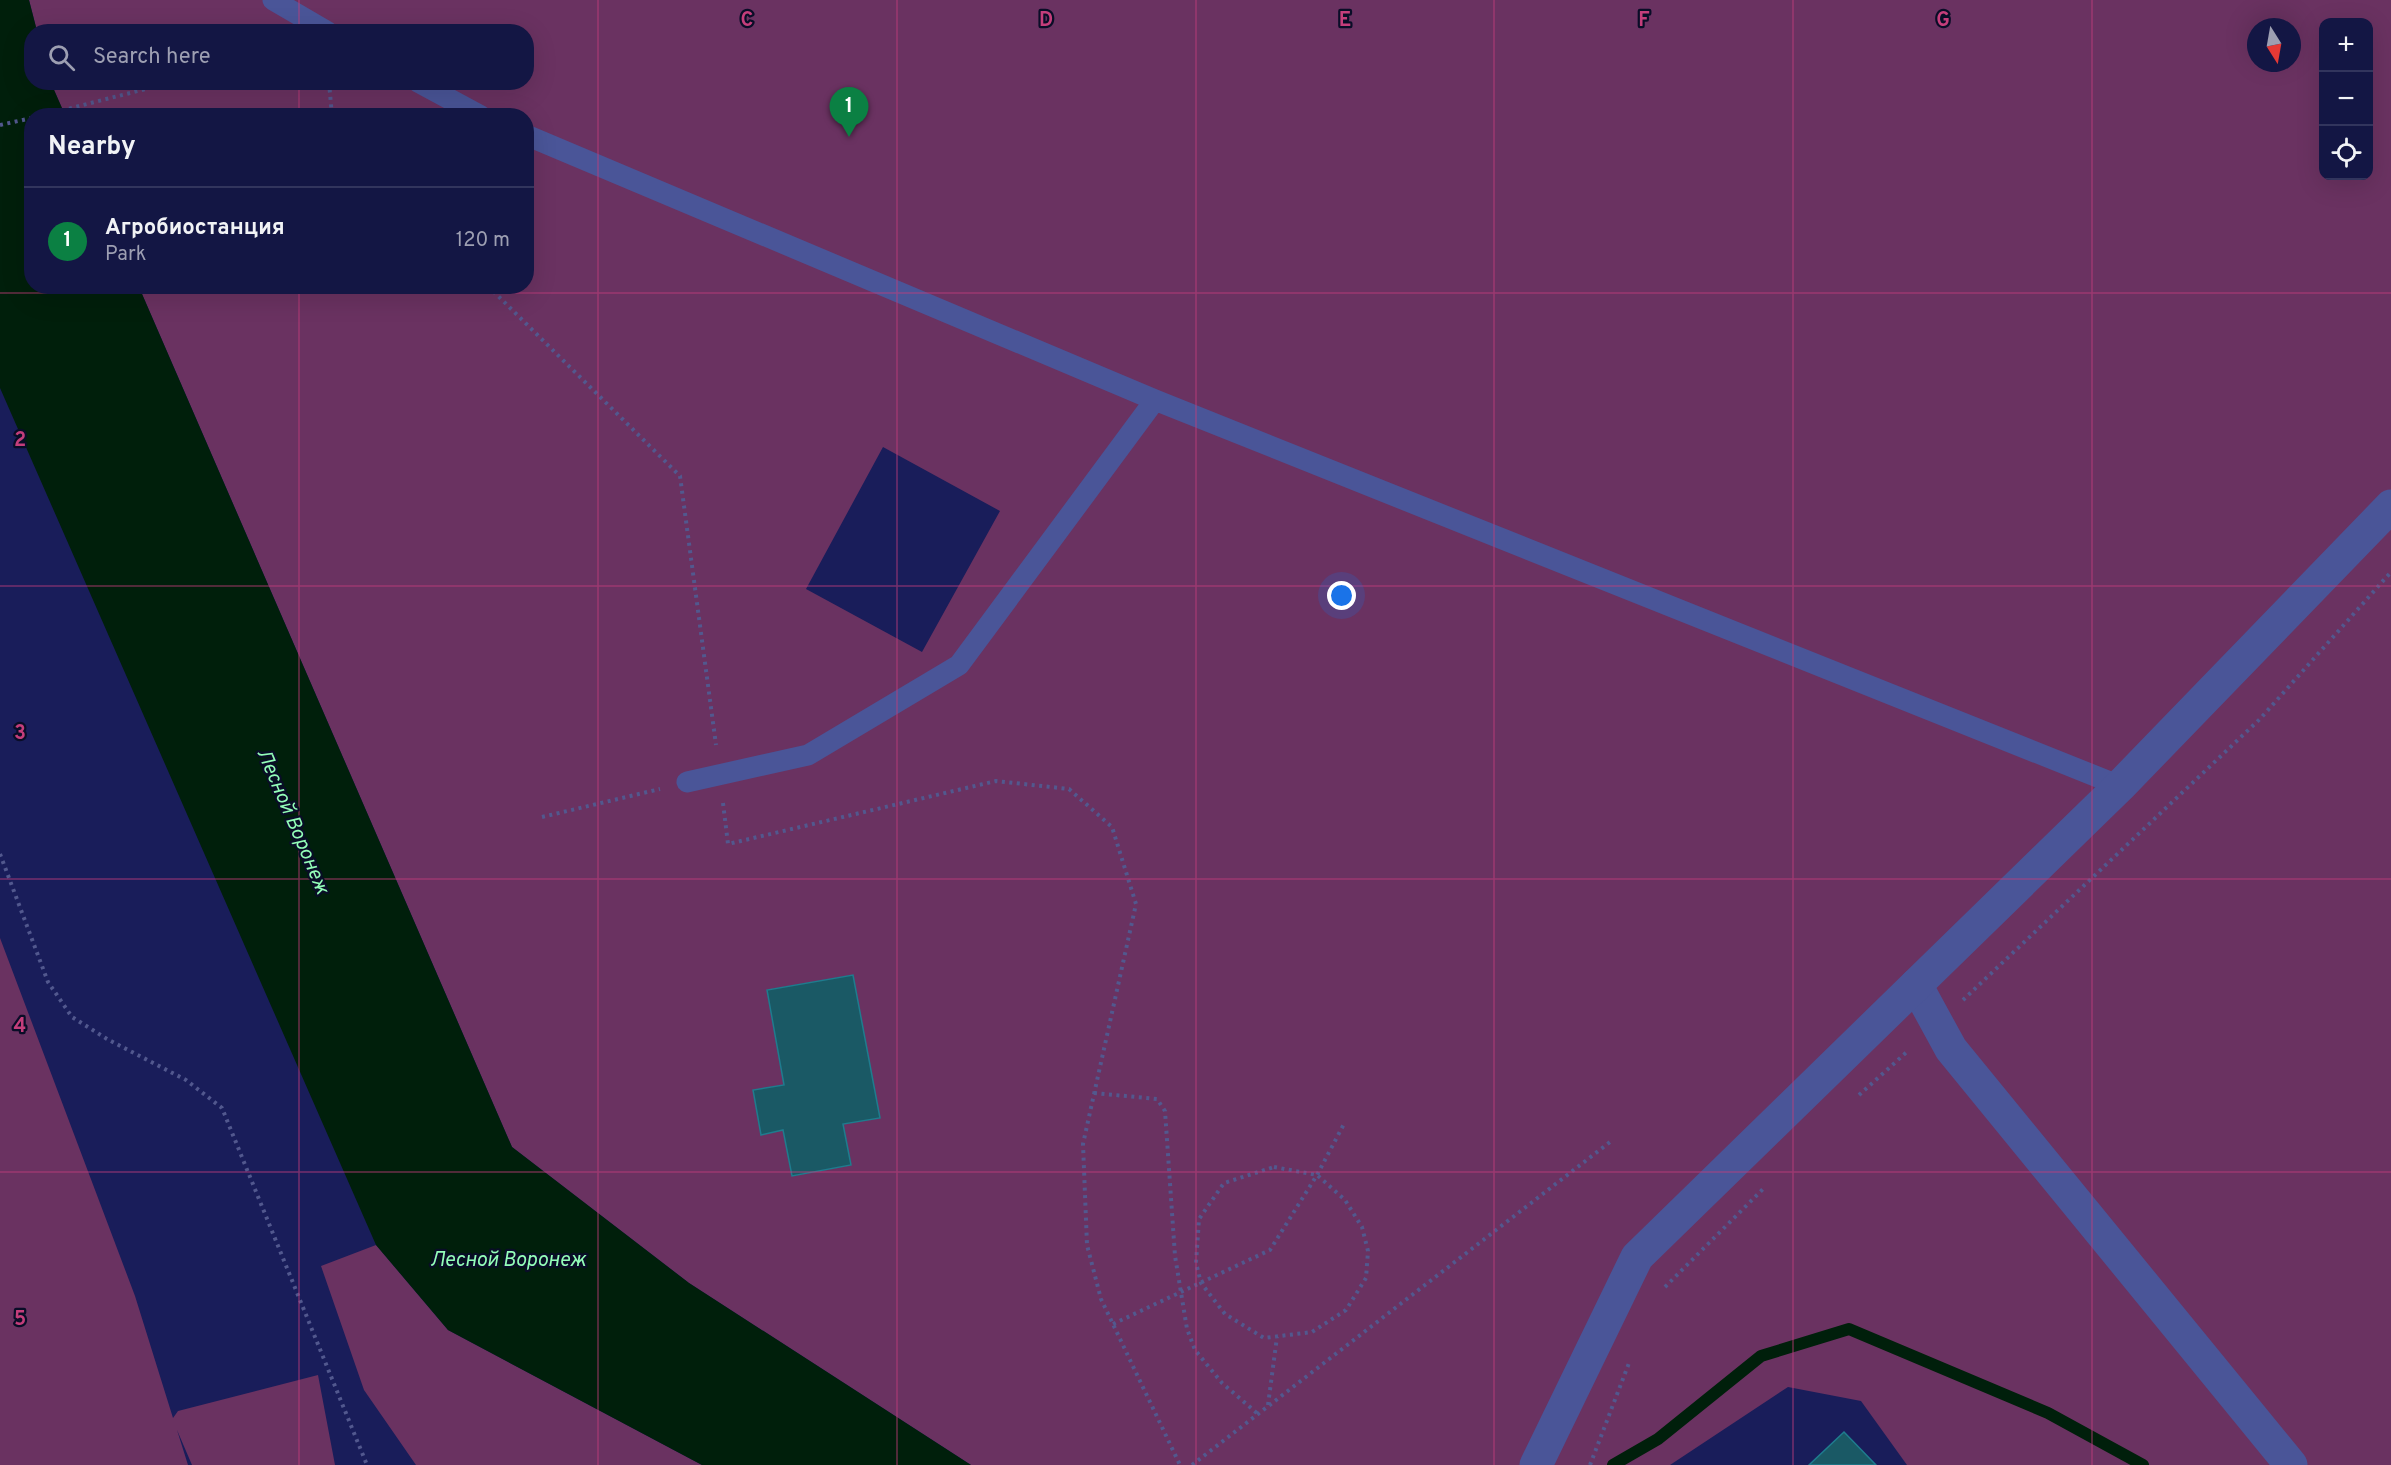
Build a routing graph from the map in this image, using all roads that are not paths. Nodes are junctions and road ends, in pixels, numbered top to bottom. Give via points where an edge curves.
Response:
1 (273, 0) edge
2 (314, 24) edge
3 (433, 90) edge
4 (466, 108) edge
5 (534, 138) edge
6 (1155, 400) junction
7 (2391, 506) edge
8 (687, 782) road end
9 (2120, 786) junction
10 (1916, 985) junction
11 (1540, 1454) edge
12 (2291, 1465) edge

1 - 2 lane
3 - 4 lane
5 - 6 lane
6 - 8 lane via 959,665 808,755
6 - 9 lane
7 - 9 street
9 - 10 street
10 - 11 street via 1637,1257
10 - 12 street via 1951,1049

